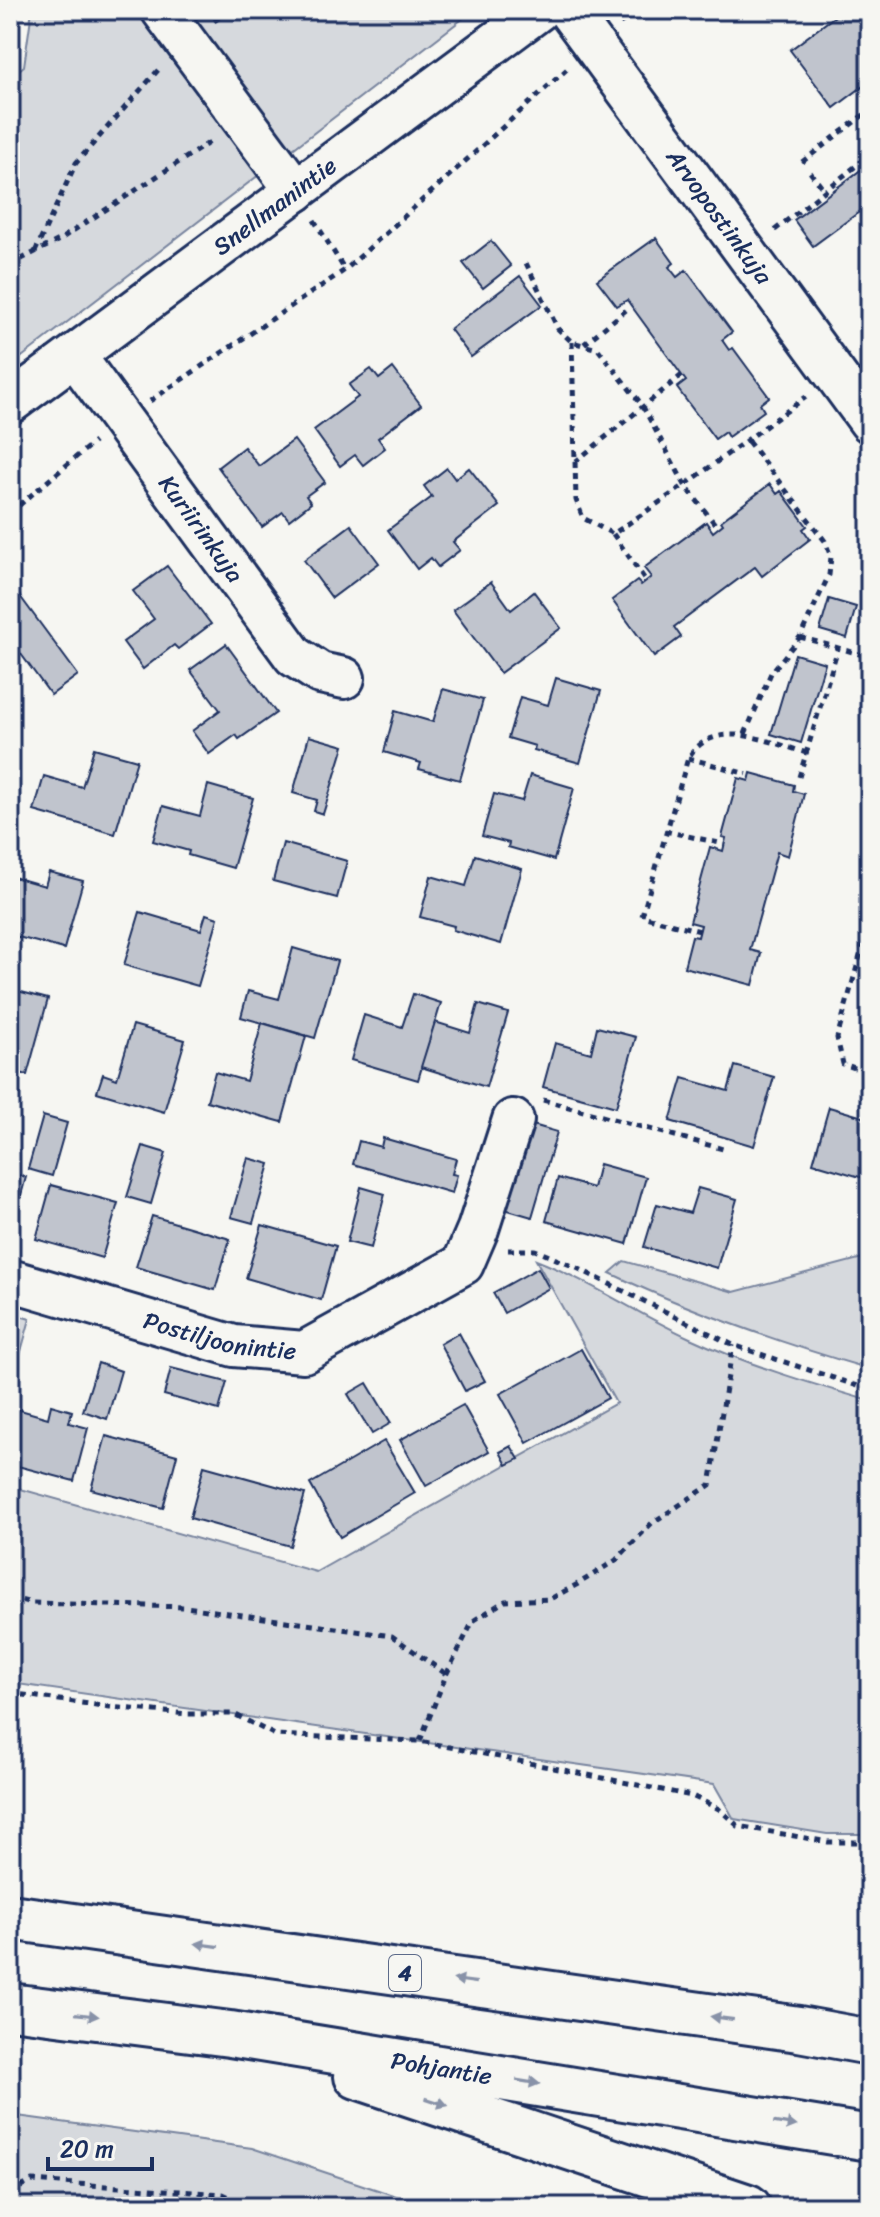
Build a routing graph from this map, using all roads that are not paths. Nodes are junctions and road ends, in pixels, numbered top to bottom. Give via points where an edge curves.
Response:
1 (539, 10) edge
2 (568, 10) edge
3 (174, 25) edge
4 (296, 191) junction
5 (75, 356) junction
6 (10, 403) edge
7 (870, 422) edge
8 (344, 678) dead end
9 (513, 1120) road end
10 (10, 1280) edge
11 (10, 1917) edge
12 (10, 2006) edge
13 (799, 2029) junction
14 (870, 2033) edge
15 (230, 2034) junction
16 (870, 2042) edge
17 (870, 2138) edge
18 (748, 2207) edge

1 - 4 street, Snellmanintie
2 - 7 street, Arvopostinkuja
3 - 4 street
4 - 5 street, Snellmanintie
5 - 6 street, Snellmanintie
5 - 8 street, Kuriirinkuja via 294,656 320,673
9 - 10 street, Postiljoonintie via 463,1264 304,1352 234,1346
13 -> 11 highway, 4
12 -> 15 highway, Pohjantie
13 - 14 highway
13 - 16 highway, 4
15 -> 17 highway, Pohjantie
15 -> 18 highway

